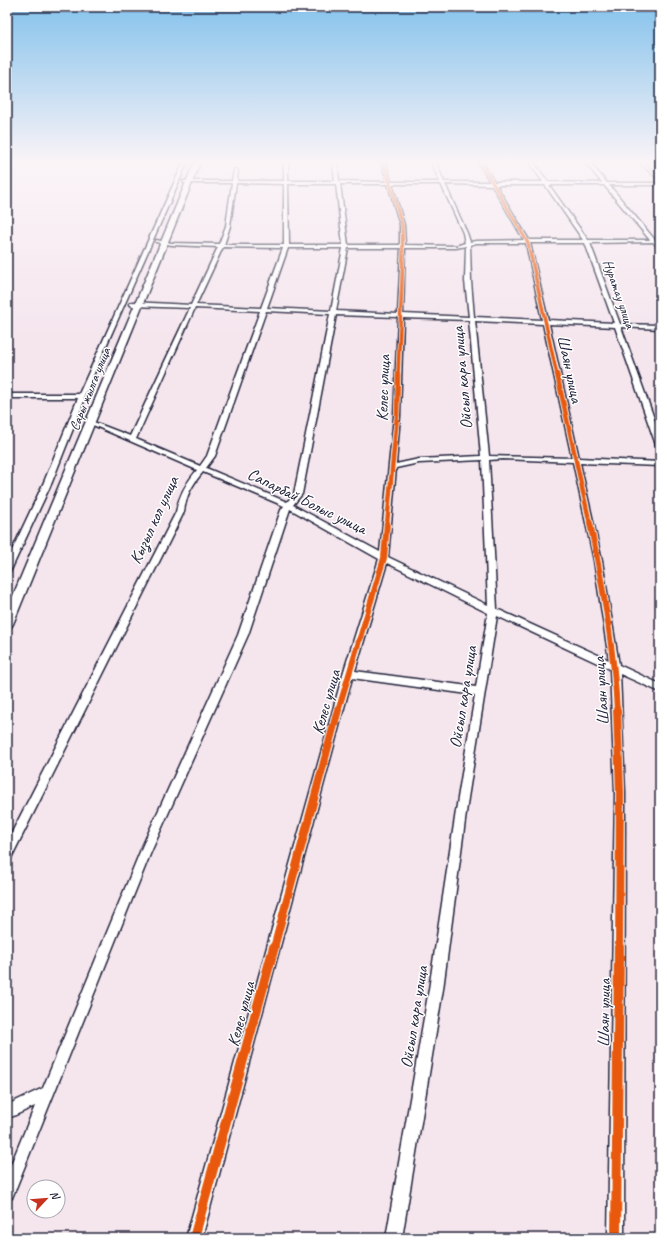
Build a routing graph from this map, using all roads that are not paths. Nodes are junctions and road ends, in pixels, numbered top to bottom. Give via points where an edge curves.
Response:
1 (159, 221) edge
2 (170, 221) edge
3 (229, 221) edge
4 (287, 221) edge
5 (342, 221) edge
6 (401, 221) edge
7 (460, 221) edge
8 (515, 221) edge
9 (573, 221) edge
10 (640, 221) edge
11 (658, 241) edge
12 (161, 242) junction
13 (587, 242) junction
14 (528, 243) junction
15 (468, 244) junction
16 (221, 246) junction
17 (286, 247) junction
18 (346, 247) junction
19 (403, 247) junction
20 (660, 248) edge
21 (135, 304) junction
22 (193, 306) junction
23 (264, 310) junction
24 (333, 313) junction
25 (399, 316) junction
26 (473, 319) junction
27 (545, 322) junction
28 (617, 325) junction
29 (660, 327) edge
30 (7, 396) edge
31 (81, 396) junction
32 (90, 422) junction
33 (132, 439) junction
34 (660, 445) edge
35 (485, 458) junction
36 (575, 459) junction
37 (660, 464) edge
38 (392, 467) junction
39 (203, 469) junction
40 (290, 506) junction
41 (384, 558) junction
42 (7, 570) edge
43 (7, 603) edge
44 (493, 611) junction
45 (7, 624) edge
46 (615, 669) junction
47 (348, 674) junction
48 (660, 688) edge
49 (480, 692) junction
50 (7, 854) edge
51 (47, 1094) junction
52 (7, 1112) edge
53 (7, 1193) edge
54 (194, 1238) edge
55 (394, 1238) edge
56 (616, 1238) edge

1 - 31 street
2 - 12 main road, Сары жылга улица
3 - 16 street
4 - 17 street, Кызыл кол улица
5 - 18 street
6 - 19 street, Келес улица
7 - 15 street, Ойсыл кара улица
8 - 14 street, Шаян улица
9 - 13 street, Нуратау улица
10 - 11 street
11 - 13 street
11 - 20 street
12 - 16 street
12 - 21 main road, Сары жылга улица
13 - 14 street
13 - 28 street, Нуратау улица
14 - 15 street
14 - 27 street, Шаян улица
15 - 19 street via 456,247
15 - 26 street, Ойсыл кара улица via 468,281
16 - 17 street
16 - 22 street
17 - 18 street
17 - 23 street, Кызыл кол улица
18 - 19 street
18 - 24 street
19 - 25 street, Келес улица
21 - 22 street
21 - 32 main road, Сары жылга улица
21 - 43 main road, Сары жылга улица
22 - 23 street
22 - 33 street
23 - 24 street
23 - 39 street, Кызыл кол улица via 211,456
24 - 25 street
24 - 40 street via 298,494
25 - 26 street
25 - 38 street, Келес улица via 397,416
26 - 27 street
26 - 35 street, Ойсыл кара улица
27 - 28 street
27 - 36 street, Шаян улица
28 - 29 street
28 - 34 street, Нуратау улица
30 - 31 street
31 - 42 street via 48,482
32 - 33 street, Сапарбай Болыс улица
32 - 45 main road, Сары жылга улица
33 - 39 street, Сапарбай Болыс улица
35 - 36 street
35 - 38 street via 419,461
35 - 44 street, Ойсыл кара улица
36 - 37 street
36 - 46 street, Шаян улица via 598,561
38 - 41 street, Келес улица
39 - 40 street, Сапарбай Болыс улица
39 - 50 street, Кызыл кол улица via 195,474 181,498 180,512
40 - 41 street, Сапарбай Болыс улица
40 - 51 street via 285,510 243,635 146,851
41 - 44 street, Сапарбай Болыс улица
41 - 47 street, Келес улица
44 - 46 street, Сапарбай Болыс улица
44 - 49 street, Ойсыл кара улица
46 - 48 street, Сапарбай Болыс улица
46 - 56 street, Шаян улица via 620,792
47 - 49 street
47 - 54 street, Келес улица
49 - 55 street, Ойсыл кара улица via 436,989
51 - 52 street
51 - 53 street

